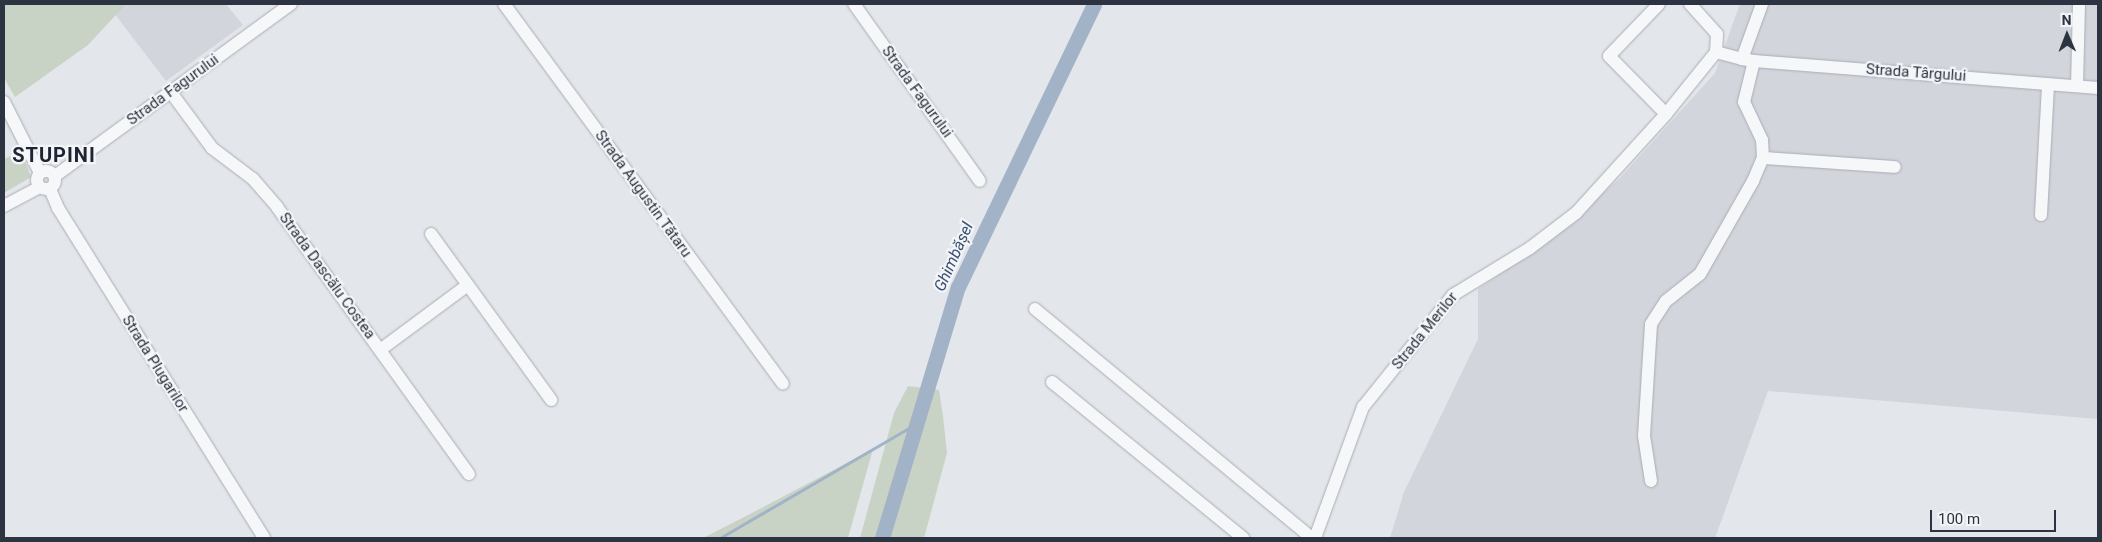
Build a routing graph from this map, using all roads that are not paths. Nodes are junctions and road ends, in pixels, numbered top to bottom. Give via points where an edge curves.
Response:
1 (291, 4) edge
2 (504, 4) edge
3 (854, 4) edge
4 (1659, 4) edge
5 (1690, 4) edge
6 (1762, 4) edge
7 (2079, 4) edge
8 (1716, 52) junction
9 (1748, 60) junction
10 (2048, 84) junction
11 (2078, 86) junction
12 (2098, 88) edge
13 (170, 91) junction
14 (4, 102) edge
15 (1666, 114) junction
16 (1763, 158) junction
17 (1895, 167) dead end
18 (40, 173) junction
19 (55, 176) junction
20 (980, 181) dead end
21 (45, 188) junction
22 (4, 206) edge
23 (2041, 215) dead end
24 (431, 234) dead end
25 (468, 285) junction
26 (1035, 309) dead end
27 (380, 350) junction
28 (1052, 382) dead end
29 (783, 384) dead end
30 (551, 400) dead end
31 (469, 474) dead end
32 (1651, 481) dead end
33 (264, 538) edge
34 (1243, 538) edge
35 (1314, 538) edge

1 - 13 street, Strada Fagurului
2 - 29 street, Strada Augustin Tătaru
3 - 20 street, Strada Fagurului
4 - 15 street via 1609,56
5 - 8 street via 1717,34
6 - 9 street
7 - 11 street
8 - 9 street
8 - 15 street, Strada Merilor
9 - 10 street, Strada Târgului
9 - 16 street via 1744,102 1762,140
10 - 11 street, Strada Târgului
10 - 23 street
11 - 12 street, Strada Târgului
13 - 19 street, Strada Fagurului
13 - 27 street, Strada Dascălu Costea via 212,148 264,190
14 - 18 street
15 - 35 street, Strada Merilor via 1576,213 1530,248 1453,295 1363,407
16 - 17 street
16 - 32 street via 1700,274 1666,301 1651,324 1644,436
18 - 19 street via 50,171
18 - 21 street via 37,180
19 - 21 street via 55,184
21 - 22 street
21 - 33 street, Strada Plugarilor
24 - 25 street
25 - 27 street
25 - 30 street
26 - 35 street
27 - 31 street, Strada Dascălu Costea
28 - 34 street

